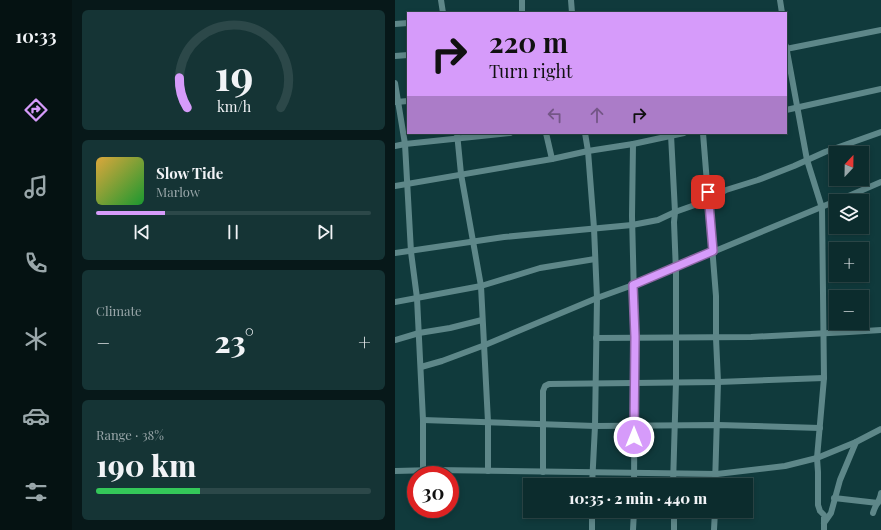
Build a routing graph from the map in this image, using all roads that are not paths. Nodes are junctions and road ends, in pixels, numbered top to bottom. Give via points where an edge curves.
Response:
1 (441, 0) edge
2 (522, 0) edge
3 (571, 0) edge
4 (780, 0) edge
5 (443, 12) edge
6 (522, 12) edge
7 (572, 12) edge
8 (782, 12) edge
9 (407, 23) edge
10 (395, 24) edge
11 (881, 30) edge
12 (787, 48) edge
13 (787, 53) edge
14 (407, 55) edge
15 (395, 56) edge
16 (395, 83) edge
17 (881, 89) edge
18 (407, 100) edge
19 (397, 102) edge
20 (797, 107) junction
21 (787, 110) edge
22 (881, 132) edge
23 (493, 134) edge
24 (546, 134) edge
25 (585, 134) edge
26 (678, 134) edge
27 (703, 134) edge
28 (671, 135) junction
29 (458, 136) edge
30 (405, 144) junction
31 (633, 144) junction
32 (395, 146) edge
33 (588, 151) junction
34 (552, 159) junction
35 (807, 160) junction
36 (461, 174) junction
37 (881, 182) edge
38 (407, 184) junction
39 (395, 186) edge
40 (853, 194) edge
41 (709, 200) junction
42 (829, 204) edge
43 (822, 208) junction
44 (675, 212) junction
45 (632, 225) junction
46 (594, 228) junction
47 (473, 242) junction
48 (713, 251) junction
49 (411, 252) junction
50 (395, 254) edge
51 (595, 259) junction
52 (676, 268) junction
53 (633, 285) junction
54 (481, 286) junction
55 (417, 298) junction
56 (597, 298) junction
57 (395, 302) edge
58 (482, 320) junction
59 (881, 330) edge
60 (419, 333) junction
61 (823, 333) junction
62 (635, 337) junction
63 (596, 338) junction
64 (676, 338) junction
65 (716, 338) junction
66 (395, 340) edge
67 (485, 345) junction
68 (421, 367) junction
69 (824, 378) junction
70 (596, 382) junction
71 (634, 382) junction
72 (676, 382) junction
73 (718, 382) junction
74 (423, 420) junction
75 (488, 422) junction
76 (544, 424) junction
77 (634, 425) junction
78 (674, 425) junction
79 (718, 425) junction
80 (595, 426) junction
81 (820, 428) junction
82 (881, 429) edge
83 (856, 442) junction
84 (817, 458) junction
85 (423, 466) edge
86 (395, 471) edge
87 (407, 471) edge
88 (459, 471) edge
89 (488, 471) junction
90 (543, 472) junction
91 (592, 473) junction
92 (634, 473) junction
93 (673, 473) junction
94 (714, 473) junction
95 (592, 478) edge
96 (634, 478) edge
97 (673, 478) edge
98 (714, 478) edge
99 (881, 493) edge
100 (834, 498) junction
101 (878, 503) junction
102 (873, 513) dead end
103 (592, 518) edge
104 (634, 518) edge
105 (674, 518) edge
106 (715, 518) edge
107 (824, 523) junction
108 (592, 530) edge
109 (633, 530) edge
110 (674, 530) edge
111 (714, 530) edge
112 (825, 530) edge

1 - 5 street
2 - 6 street
3 - 7 street
4 - 8 street
9 - 10 street
11 - 12 street
13 - 20 street
14 - 15 street
16 - 19 street
17 - 20 street
18 - 19 street
19 - 30 street
20 - 21 street
20 - 35 street
22 - 35 street
23 - 29 street
24 - 34 street
25 - 33 street
26 - 28 street
27 - 41 street
28 - 31 street
28 - 44 street
29 - 30 street
29 - 36 street
30 - 32 street
30 - 38 street
31 - 33 street
31 - 45 street
33 - 34 street
33 - 46 street
34 - 36 street
35 - 41 street via 726,190
35 - 43 street
36 - 38 street
36 - 47 street
37 - 40 street
38 - 39 street
38 - 49 street
41 - 44 street
41 - 48 street
42 - 43 street
43 - 48 street
43 - 61 street
44 - 45 street via 658,220
44 - 52 street
45 - 46 street
45 - 53 street
46 - 47 street
46 - 51 street
47 - 49 street
47 - 54 street
48 - 52 street
48 - 65 street via 717,296
49 - 50 street
49 - 55 street
51 - 54 street via 540,268
51 - 56 street
52 - 53 street
52 - 64 street
53 - 56 street
53 - 62 street
54 - 55 street
54 - 58 street
55 - 57 street
55 - 60 street
56 - 63 street
56 - 67 street
58 - 60 street
58 - 67 street
59 - 61 street
60 - 66 street
60 - 68 street
61 - 65 street
61 - 69 street
62 - 63 street
62 - 64 street
62 - 71 street
63 - 70 street
64 - 65 street
64 - 72 street
65 - 73 street
67 - 68 street
67 - 75 street
68 - 74 street
69 - 73 street
69 - 81 street
70 - 71 street
70 - 76 street via 545,386
70 - 80 street
71 - 72 street
71 - 77 street
72 - 73 street
72 - 78 street
73 - 79 street
74 - 75 street
74 - 85 street
75 - 76 street
75 - 89 street
76 - 80 street
76 - 90 street
77 - 78 street
77 - 80 street
77 - 92 street
78 - 79 street
78 - 93 street
79 - 81 street
79 - 94 street
80 - 91 street
81 - 84 street
82 - 83 street
83 - 84 street
83 - 100 street
84 - 94 street via 785,466
84 - 107 street via 818,505
86 - 87 street
88 - 89 street
89 - 90 street
90 - 91 street
91 - 92 street
91 - 95 street
92 - 93 street
92 - 96 street
93 - 94 street
93 - 97 street
94 - 98 street
99 - 101 street
100 - 101 street
100 - 107 street via 831,513
101 - 102 street
103 - 108 street
104 - 109 street
105 - 110 street
106 - 111 street
107 - 112 street

